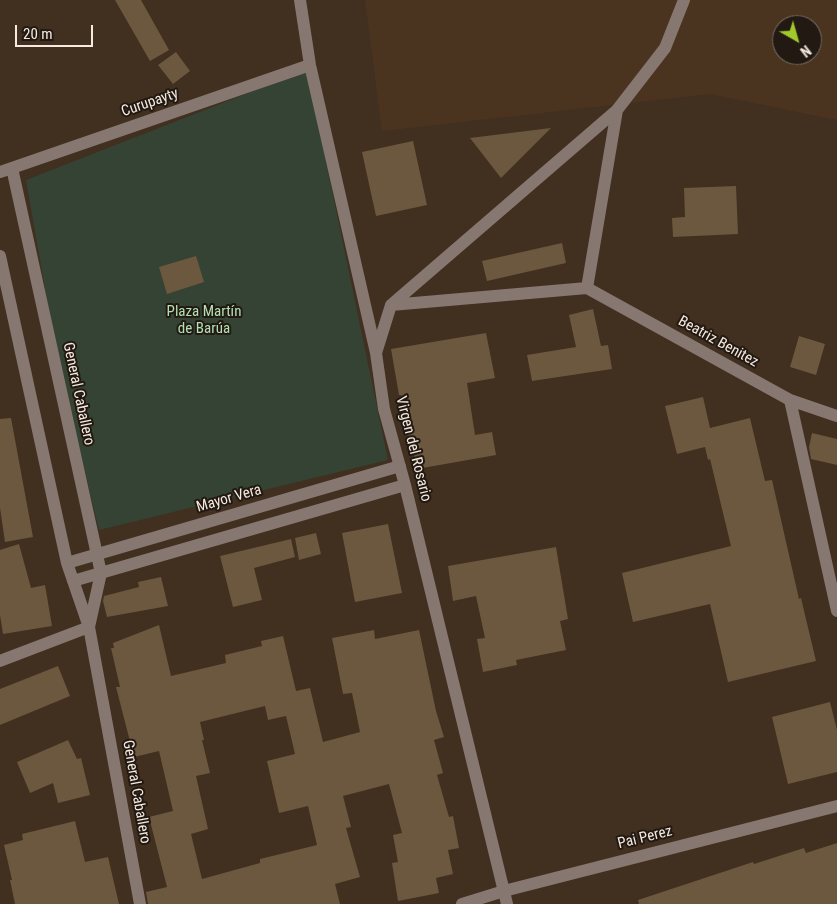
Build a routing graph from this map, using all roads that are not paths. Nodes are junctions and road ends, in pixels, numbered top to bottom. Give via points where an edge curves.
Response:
1 (300, 0) edge
2 (684, 0) edge
3 (310, 65) junction
4 (617, 110) junction
5 (6, 170) edge
6 (0, 256) edge
7 (587, 288) junction
8 (391, 305) junction
9 (376, 353) junction
10 (790, 400) junction
11 (837, 416) edge
12 (400, 466) junction
13 (405, 485) junction
14 (97, 554) junction
15 (67, 563) junction
16 (101, 573) junction
17 (73, 581) junction
18 (837, 611) edge
19 (89, 627) junction
20 (0, 661) edge
21 (837, 806) edge
22 (504, 891) junction
23 (140, 904) edge
24 (462, 904) edge
25 (507, 904) edge

1 - 3 street, Virgen del Rosario
2 - 4 street via 665,48
3 - 5 street, Curupayty
3 - 9 street, Virgen del Rosario
4 - 7 street
4 - 8 street
5 - 14 street, General Caballero
6 - 15 street, General Caballero
7 - 8 street
7 - 10 street, Beatriz Benitez
8 - 9 street
9 - 12 street, Virgen del Rosario via 384,409
10 - 11 street, Beatriz Benitez
10 - 18 street
12 - 13 street, Virgen del Rosario
12 - 14 street, Mayor Vera
13 - 16 street
13 - 22 street, Virgen del Rosario
14 - 15 street, Mayor Vera
14 - 16 street, General Caballero
15 - 17 street, General Caballero
16 - 17 street
16 - 19 street, General Caballero
17 - 19 street, General Caballero
19 - 20 street
19 - 23 street, General Caballero
21 - 22 street, Pai Perez
22 - 24 street, Pai Perez
22 - 25 street, Virgen del Rosario

